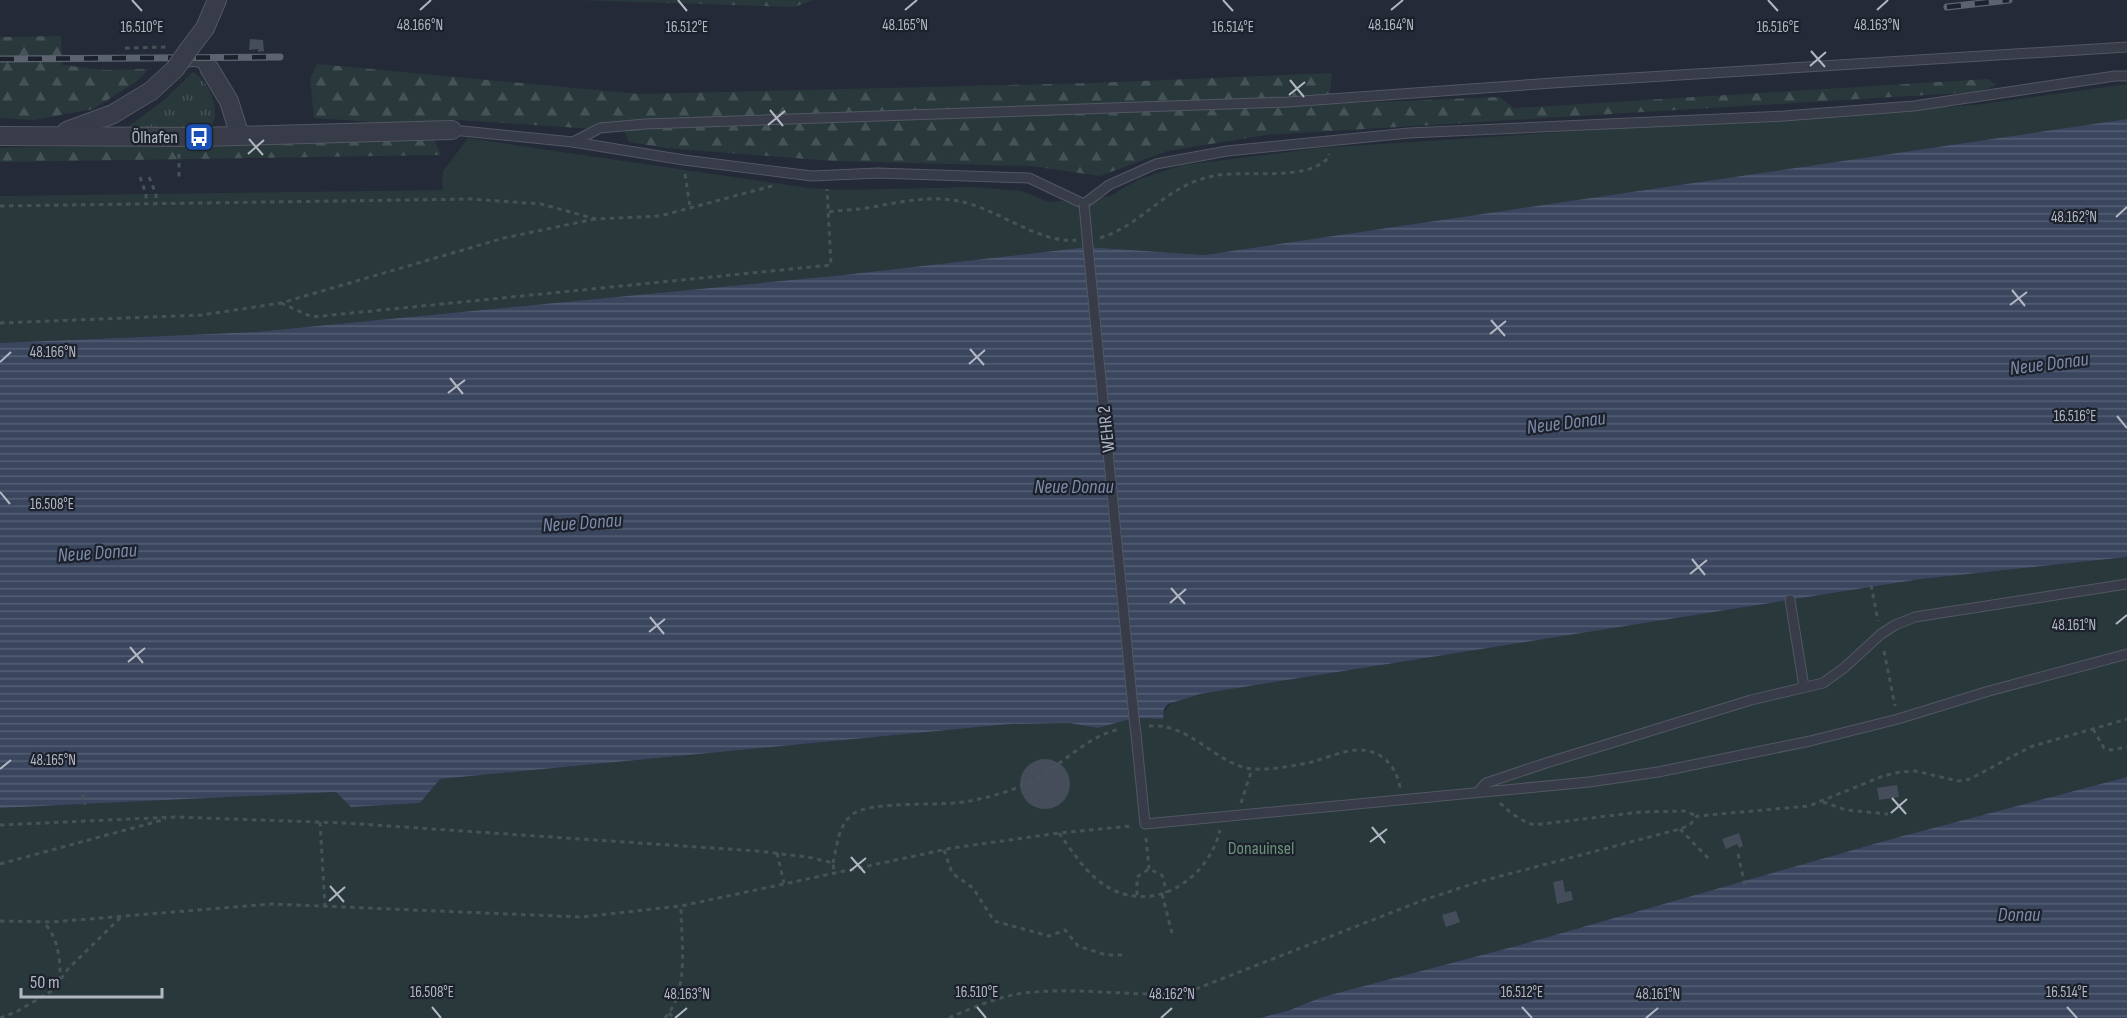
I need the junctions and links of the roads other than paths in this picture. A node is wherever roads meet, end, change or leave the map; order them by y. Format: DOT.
graph roads {
  1 [pos="217,0"];
  2 [pos="2127,47"];
  3 [pos="209,68"];
  4 [pos="175,69"];
  5 [pos="2127,76"];
  6 [pos="452,130"];
  7 [pos="54,135"];
  8 [pos="0,136"];
  9 [pos="240,136"];
  10 [pos="573,142"];
  11 [pos="1084,204"];
  12 [pos="2127,584"];
  13 [pos="1790,600"];
  14 [pos="2127,654"];
  15 [pos="1804,687"];
  16 [pos="1478,792"];
  1 -- 4 [label="street, bridge"];
  2 -- 10 [label="lane"];
  3 -- 4 [label="lane"];
  3 -- 9 [label="street"];
  4 -- 7 [label="street"];
  5 -- 11 [label="lane"];
  6 -- 9 [label="street"];
  6 -- 10 [label="lane"];
  7 -- 8 [label="street"];
  7 -- 9 [label="street"];
  10 -- 11 [label="lane"];
  11 -- 16 [label="lane, WEHR 2, bridge"];
  12 -- 15 [label="lane"];
  13 -- 15 [label="lane"];
  14 -- 16 [label="lane"];
  15 -- 16 [label="lane"];
}
